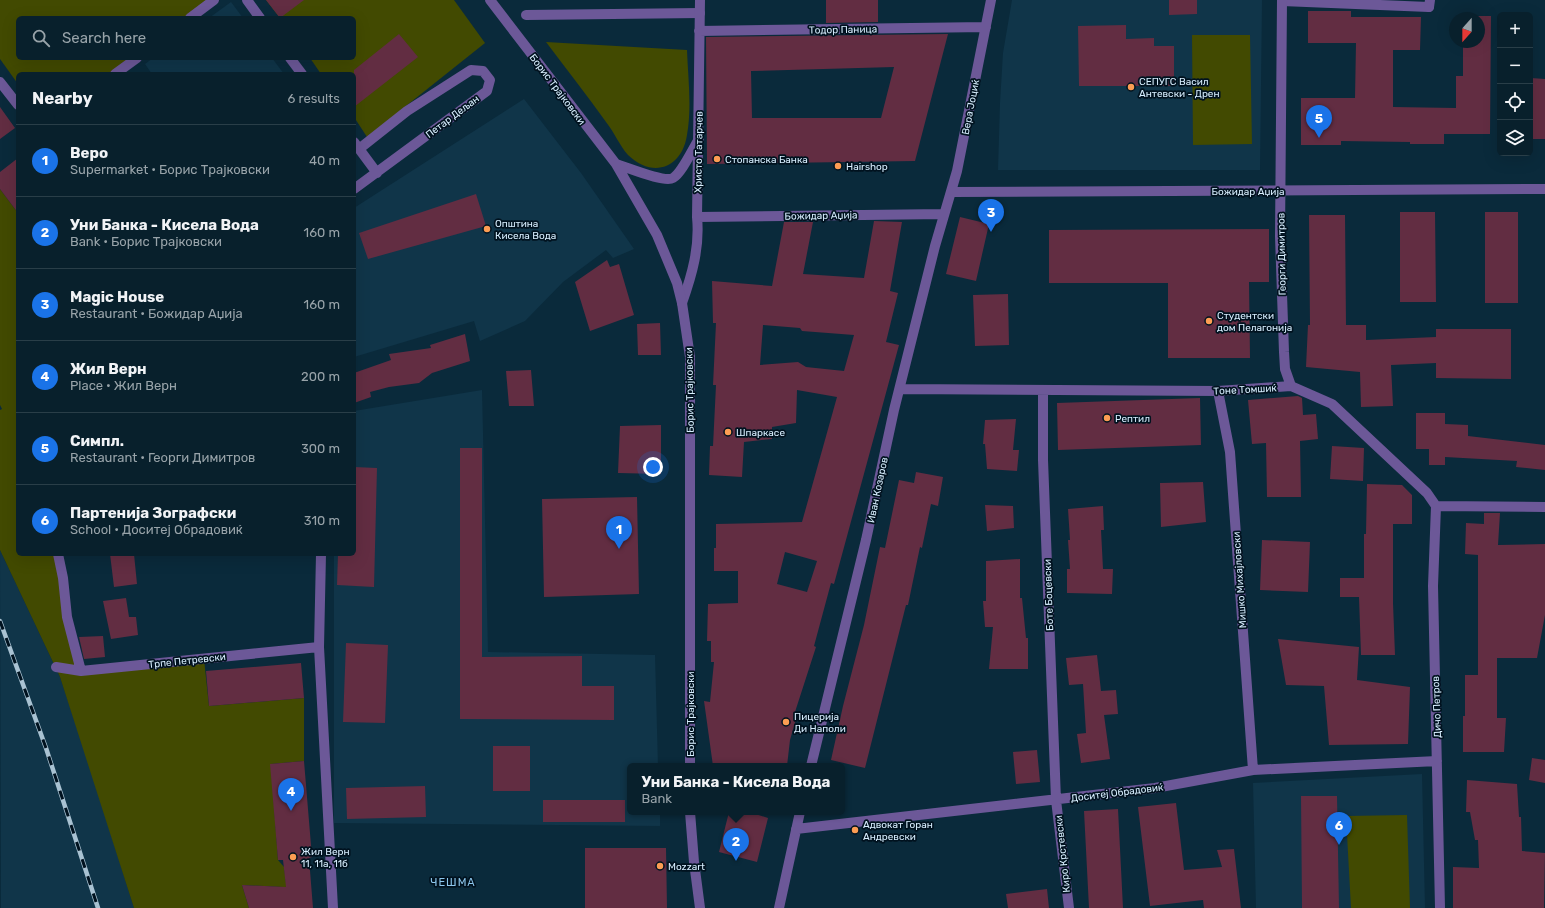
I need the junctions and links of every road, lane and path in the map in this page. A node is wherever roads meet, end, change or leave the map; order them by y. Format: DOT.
graph roads {
  1 [pos="214,0"];
  2 [pos="247,0"];
  3 [pos="490,0"];
  4 [pos="700,0"];
  5 [pos="991,0"];
  6 [pos="1282,0"];
  7 [pos="1430,4"];
  8 [pos="700,13"];
  9 [pos="526,15"];
  10 [pos="193,16"];
  11 [pos="259,16"];
  12 [pos="986,27"];
  13 [pos="700,31"];
  14 [pos="134,60"];
  15 [pos="292,60"];
  16 [pos="118,72"];
  17 [pos="300,72"];
  18 [pos="0,82"];
  19 [pos="16,102"];
  20 [pos="698,139"];
  21 [pos="356,146"];
  22 [pos="616,164"];
  23 [pos="376,173"];
  24 [pos="356,188"];
  25 [pos="1545,189"];
  26 [pos="1280,190"];
  27 [pos="952,192"];
  28 [pos="944,214"];
  29 [pos="697,217"];
  30 [pos="682,303"];
  31 [pos="1291,386"];
  32 [pos="900,389"];
  33 [pos="1043,391"];
  34 [pos="1218,391"];
  35 [pos="1436,506"];
  36 [pos="1545,507"];
  37 [pos="58,556"];
  38 [pos="321,556"];
  39 [pos="319,647"];
  40 [pos="56,667"];
  41 [pos="80,671"];
  42 [pos="1437,760"];
  43 [pos="690,763"];
  44 [pos="813,763"];
  45 [pos="1253,770"];
  46 [pos="1056,800"];
  47 [pos="690,815"];
  48 [pos="799,815"];
  49 [pos="796,830"];
  50 [pos="333,908"];
  51 [pos="700,908"];
  52 [pos="779,908"];
  53 [pos="1069,908"];
  54 [pos="1440,908"];
  1 -- 10 [label="street"];
  2 -- 11 [label="street"];
  3 -- 22 [label="street, Борис Трајковски"];
  4 -- 8 [label="street, Христо Татарчев"];
  5 -- 12 [label="street, Вера Јоциќ"];
  6 -- 7 [label="street"];
  6 -- 26 [label="street, Георги Димитров"];
  8 -- 9 [label="street"];
  8 -- 13 [label="street, Христо Татарчев"];
  12 -- 13 [label="street, Тодор Паница"];
  12 -- 27 [label="street, Вера Јоциќ"];
  13 -- 20 [label="street, Христо Татарчев"];
  14 -- 16 [label="street"];
  15 -- 17 [label="street"];
  18 -- 19 [label="street"];
  20 -- 22 [label="street"];
  20 -- 29 [label="street, Христо Татарчев"];
  21 -- 23 [label="street, Петар Дељан"];
  21 -- 23 [label="street, Петар Дељан"];
  22 -- 30 [label="street, Борис Трајковски"];
  23 -- 24 [label="street, Петар Дељан"];
  25 -- 26 [label="street, Божидар Аџија"];
  26 -- 27 [label="street, Божидар Аџија"];
  26 -- 31 [label="street, Георги Димитров"];
  27 -- 28 [label="street, Вера Јоциќ"];
  28 -- 29 [label="street, Божидар Аџија"];
  28 -- 32 [label="street, Иван Козаров"];
  29 -- 30 [label="street, Христо Татарчев"];
  30 -- 43 [label="street, Борис Трајковски"];
  31 -- 34 [label="street, Тоне Томшиќ"];
  31 -- 35 [label="street, Тоне Томшиќ"];
  32 -- 33 [label="street, Тоне Томшиќ"];
  32 -- 44 [label="street, Иван Козаров"];
  33 -- 34 [label="street, Тоне Томшиќ"];
  33 -- 46 [label="street, Боте Боцевски"];
  34 -- 45 [label="street, Мишко Михајловски"];
  35 -- 36 [label="street"];
  35 -- 42 [label="street, Дичо Петров"];
  37 -- 41 [label="street"];
  38 -- 39 [label="street"];
  39 -- 41 [label="street, Трпе Петревски"];
  39 -- 50 [label="street"];
  40 -- 41 [label="street, Трпе Петревски"];
  42 -- 45 [label="street, Доситеј Обрадовиќ"];
  42 -- 54 [label="street, Дичо Петров"];
  45 -- 46 [label="street, Доситеј Обрадовиќ"];
  46 -- 49 [label="street, Доситеј Обрадовиќ"];
  46 -- 53 [label="street, Киро Крстевски"];
  47 -- 51 [label="street"];
  48 -- 49 [label="street"];
  49 -- 52 [label="street"];
}
